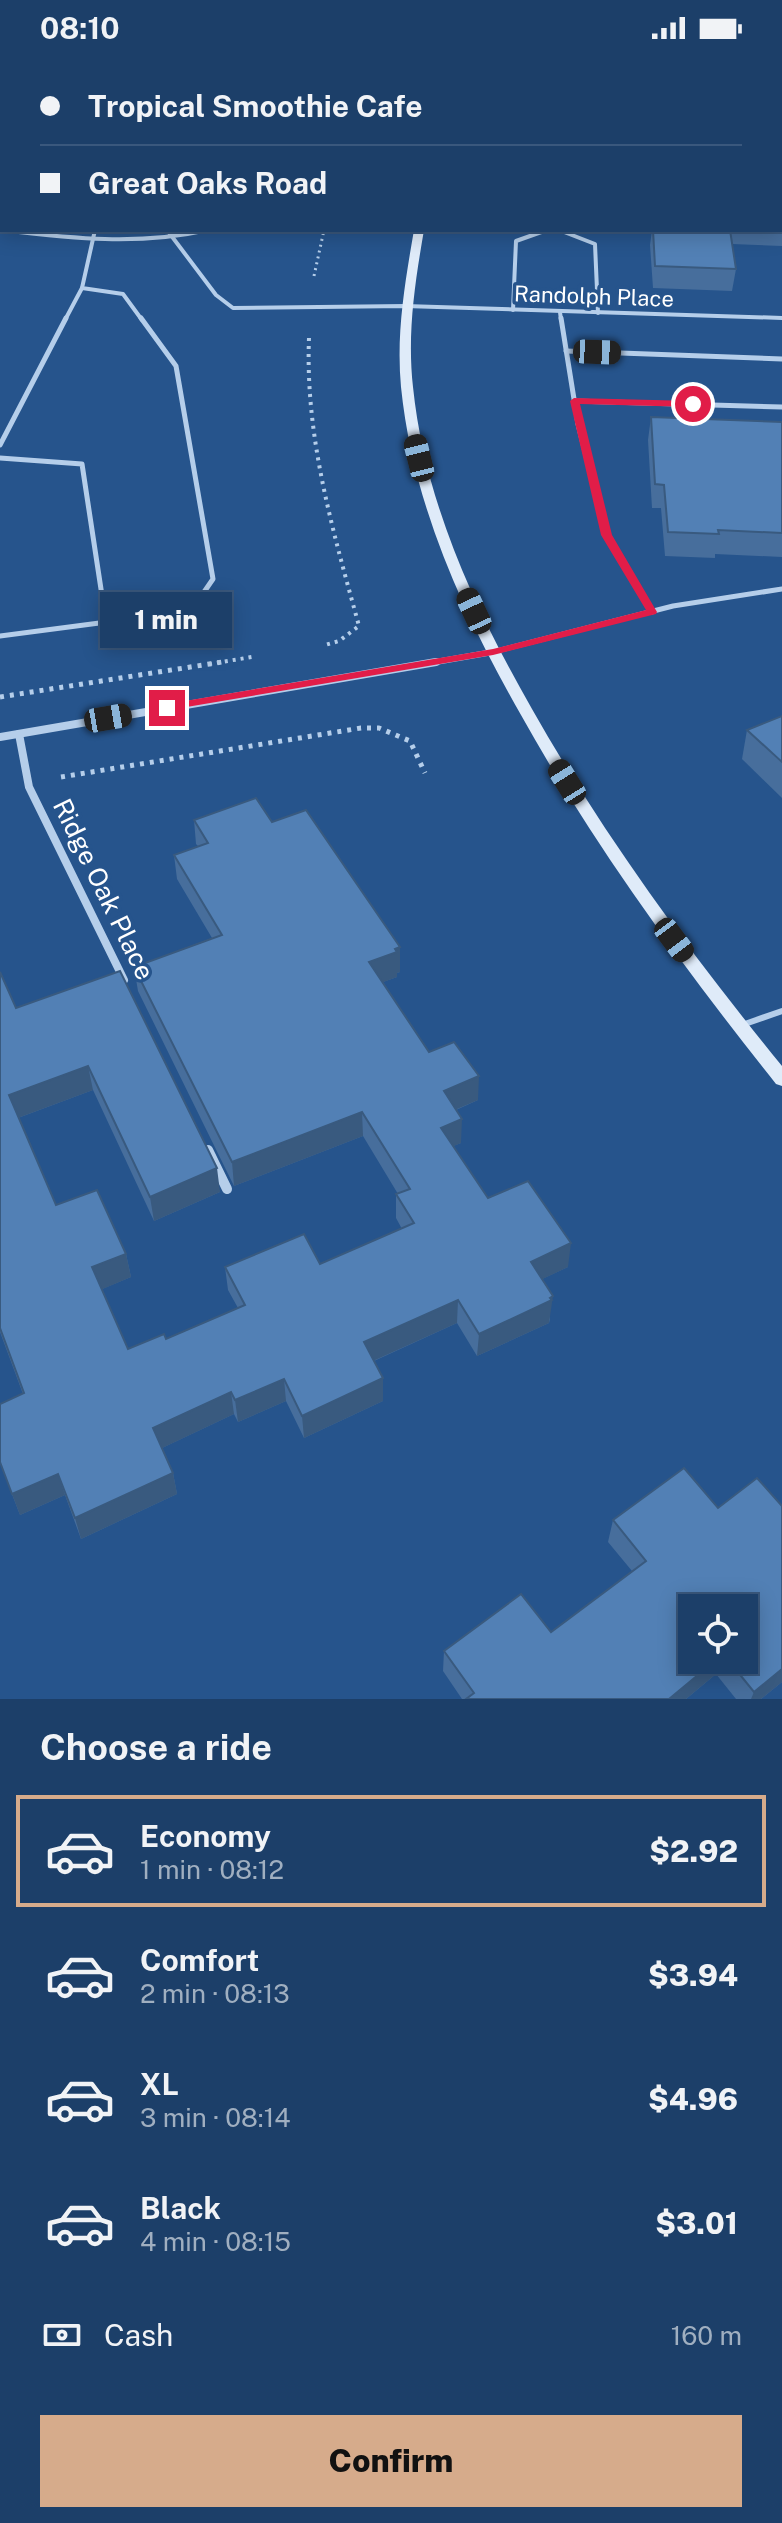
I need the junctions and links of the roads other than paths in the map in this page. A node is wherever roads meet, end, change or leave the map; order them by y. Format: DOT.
graph roads {
  1 [pos="20,232"];
  2 [pos="94,232"];
  3 [pos="169,232"];
  4 [pos="201,232"];
  5 [pos="419,232"];
  6 [pos="541,232"];
  7 [pos="564,232"];
  8 [pos="90,239"];
  9 [pos="175,239"];
  10 [pos="82,288"];
  11 [pos="405,306"];
  12 [pos="513,310"];
  13 [pos="560,312"];
  14 [pos="598,313"];
  15 [pos="782,318"];
  16 [pos="566,351"];
  17 [pos="782,359"];
  18 [pos="574,401"];
  19 [pos="782,407"];
  20 [pos="0,445"];
  21 [pos="0,458"];
  22 [pos="782,589"];
  23 [pos="652,612"];
  24 [pos="106,622"];
  25 [pos="0,636"];
  26 [pos="493,652"];
  27 [pos="19,734"];
  28 [pos="0,737"];
  29 [pos="128,988"];
  30 [pos="782,1011"];
  31 [pos="739,1026"];
  32 [pos="782,1079"];
  33 [pos="206,1146"];
  34 [pos="227,1189"];
  1 -- 8 [label="lane"];
  2 -- 8 [label="lane"];
  3 -- 9 [label="lane, Randolph Place"];
  4 -- 9 [label="lane"];
  5 -- 11 [label="main road"];
  6 -- 12 [label="lane"];
  7 -- 14 [label="lane"];
  8 -- 9 [label="lane"];
  8 -- 10 [label="lane"];
  9 -- 11 [label="lane, Randolph Place"];
  10 -- 20 [label="lane"];
  10 -- 24 [label="lane"];
  11 -- 12 [label="lane, Randolph Place"];
  11 -- 26 [label="main road"];
  12 -- 13 [label="lane, Randolph Place"];
  13 -- 14 [label="lane, Randolph Place"];
  13 -- 16 [label="lane"];
  14 -- 15 [label="lane, Randolph Place"];
  16 -- 17 [label="lane"];
  16 -- 18 [label="lane"];
  18 -- 19 [label="lane"];
  18 -- 23 [label="lane"];
  21 -- 24 [label="lane"];
  22 -- 23 [label="lane"];
  23 -- 26 [label="lane"];
  24 -- 25 [label="lane"];
  26 -- 27 [label="street"];
  26 -- 31 [label="main road"];
  27 -- 28 [label="street"];
  27 -- 29 [label="street, Ridge Oak Place"];
  30 -- 31 [label="lane"];
  31 -- 32 [label="main road"];
  33 -- 34 [label="street"];
}
